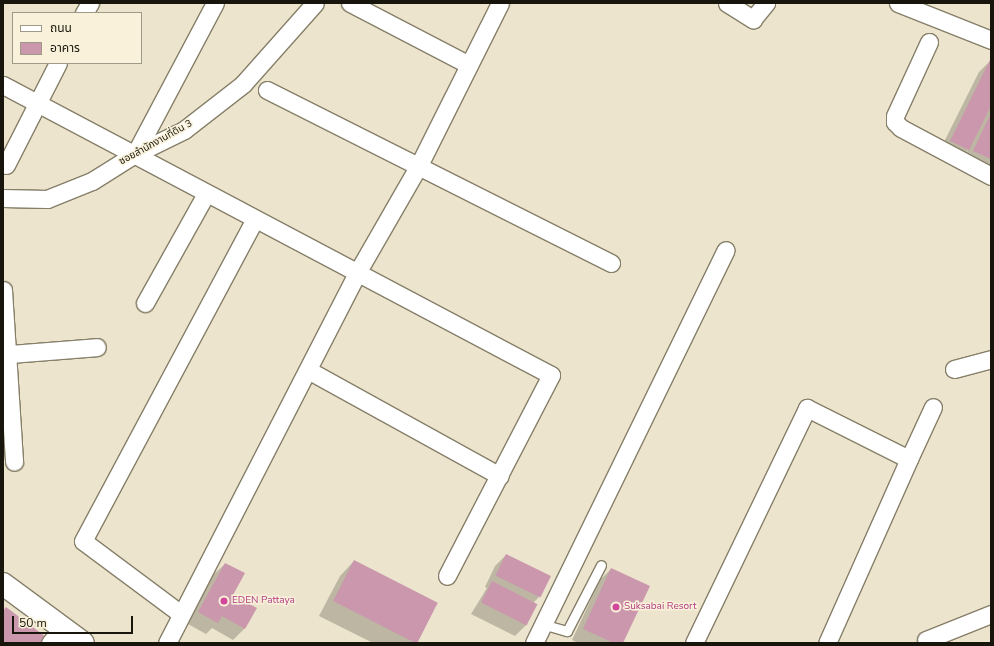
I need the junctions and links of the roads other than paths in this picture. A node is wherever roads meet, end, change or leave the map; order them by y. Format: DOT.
graph roads {
  1 [pos="90,3"];
  2 [pos="215,3"];
  3 [pos="315,3"];
  4 [pos="350,3"];
  5 [pos="500,3"];
  6 [pos="728,3"];
  7 [pos="766,3"];
  8 [pos="898,3"];
  9 [pos="85,12"];
  10 [pos="991,40"];
  11 [pos="930,42"];
  12 [pos="57,64"];
  13 [pos="469,64"];
  14 [pos="3,85"];
  15 [pos="267,90"];
  16 [pos="37,103"];
  17 [pos="134,154"];
  18 [pos="6,165"];
  19 [pos="419,165"];
  20 [pos="991,176"];
  21 [pos="206,194"];
  22 [pos="3,198"];
  23 [pos="255,219"];
  24 [pos="726,250"];
  25 [pos="611,263"];
  26 [pos="356,273"];
  27 [pos="3,290"];
  28 [pos="145,303"];
  29 [pos="97,347"];
  30 [pos="9,354"];
  31 [pos="991,359"];
  32 [pos="954,369"];
  33 [pos="308,370"];
  34 [pos="933,407"];
  35 [pos="7,424"];
  36 [pos="910,459"];
  37 [pos="14,462"];
  38 [pos="500,476"];
  39 [pos="601,566"];
  40 [pos="447,576"];
  41 [pos="3,584"];
  42 [pos="181,614"];
  43 [pos="991,614"];
  44 [pos="542,624"];
  45 [pos="68,639"];
  46 [pos="926,640"];
  47 [pos="167,643"];
  48 [pos="534,643"];
  49 [pos="694,643"];
  50 [pos="828,643"];
  1 -- 9 [label="street"];
  2 -- 17 [label="street"];
  3 -- 17 [label="street, ซอยสำนักงานที่ดิน 3"];
  4 -- 13 [label="street"];
  5 -- 13 [label="street"];
  6 -- 7 [label="street"];
  8 -- 10 [label="street"];
  11 -- 20 [label="street"];
  12 -- 16 [label="street"];
  13 -- 19 [label="street"];
  14 -- 16 [label="street"];
  15 -- 19 [label="street"];
  16 -- 17 [label="street"];
  16 -- 18 [label="street"];
  17 -- 21 [label="street"];
  17 -- 22 [label="street, ซอยสำนักงานที่ดิน 3"];
  19 -- 25 [label="street"];
  19 -- 26 [label="street"];
  21 -- 23 [label="street"];
  21 -- 28 [label="street"];
  23 -- 26 [label="street"];
  23 -- 42 [label="street"];
  24 -- 44 [label="street"];
  26 -- 33 [label="street"];
  26 -- 38 [label="street"];
  27 -- 30 [label="street"];
  29 -- 30 [label="street"];
  30 -- 35 [label="street"];
  31 -- 32 [label="street"];
  33 -- 38 [label="street"];
  33 -- 42 [label="street"];
  34 -- 36 [label="street"];
  35 -- 37 [label="street"];
  36 -- 49 [label="street"];
  36 -- 50 [label="street"];
  38 -- 40 [label="street"];
  39 -- 44 [label="lane"];
  41 -- 45 [label="street"];
  42 -- 47 [label="street"];
  43 -- 46 [label="street"];
  44 -- 48 [label="street"];
}
